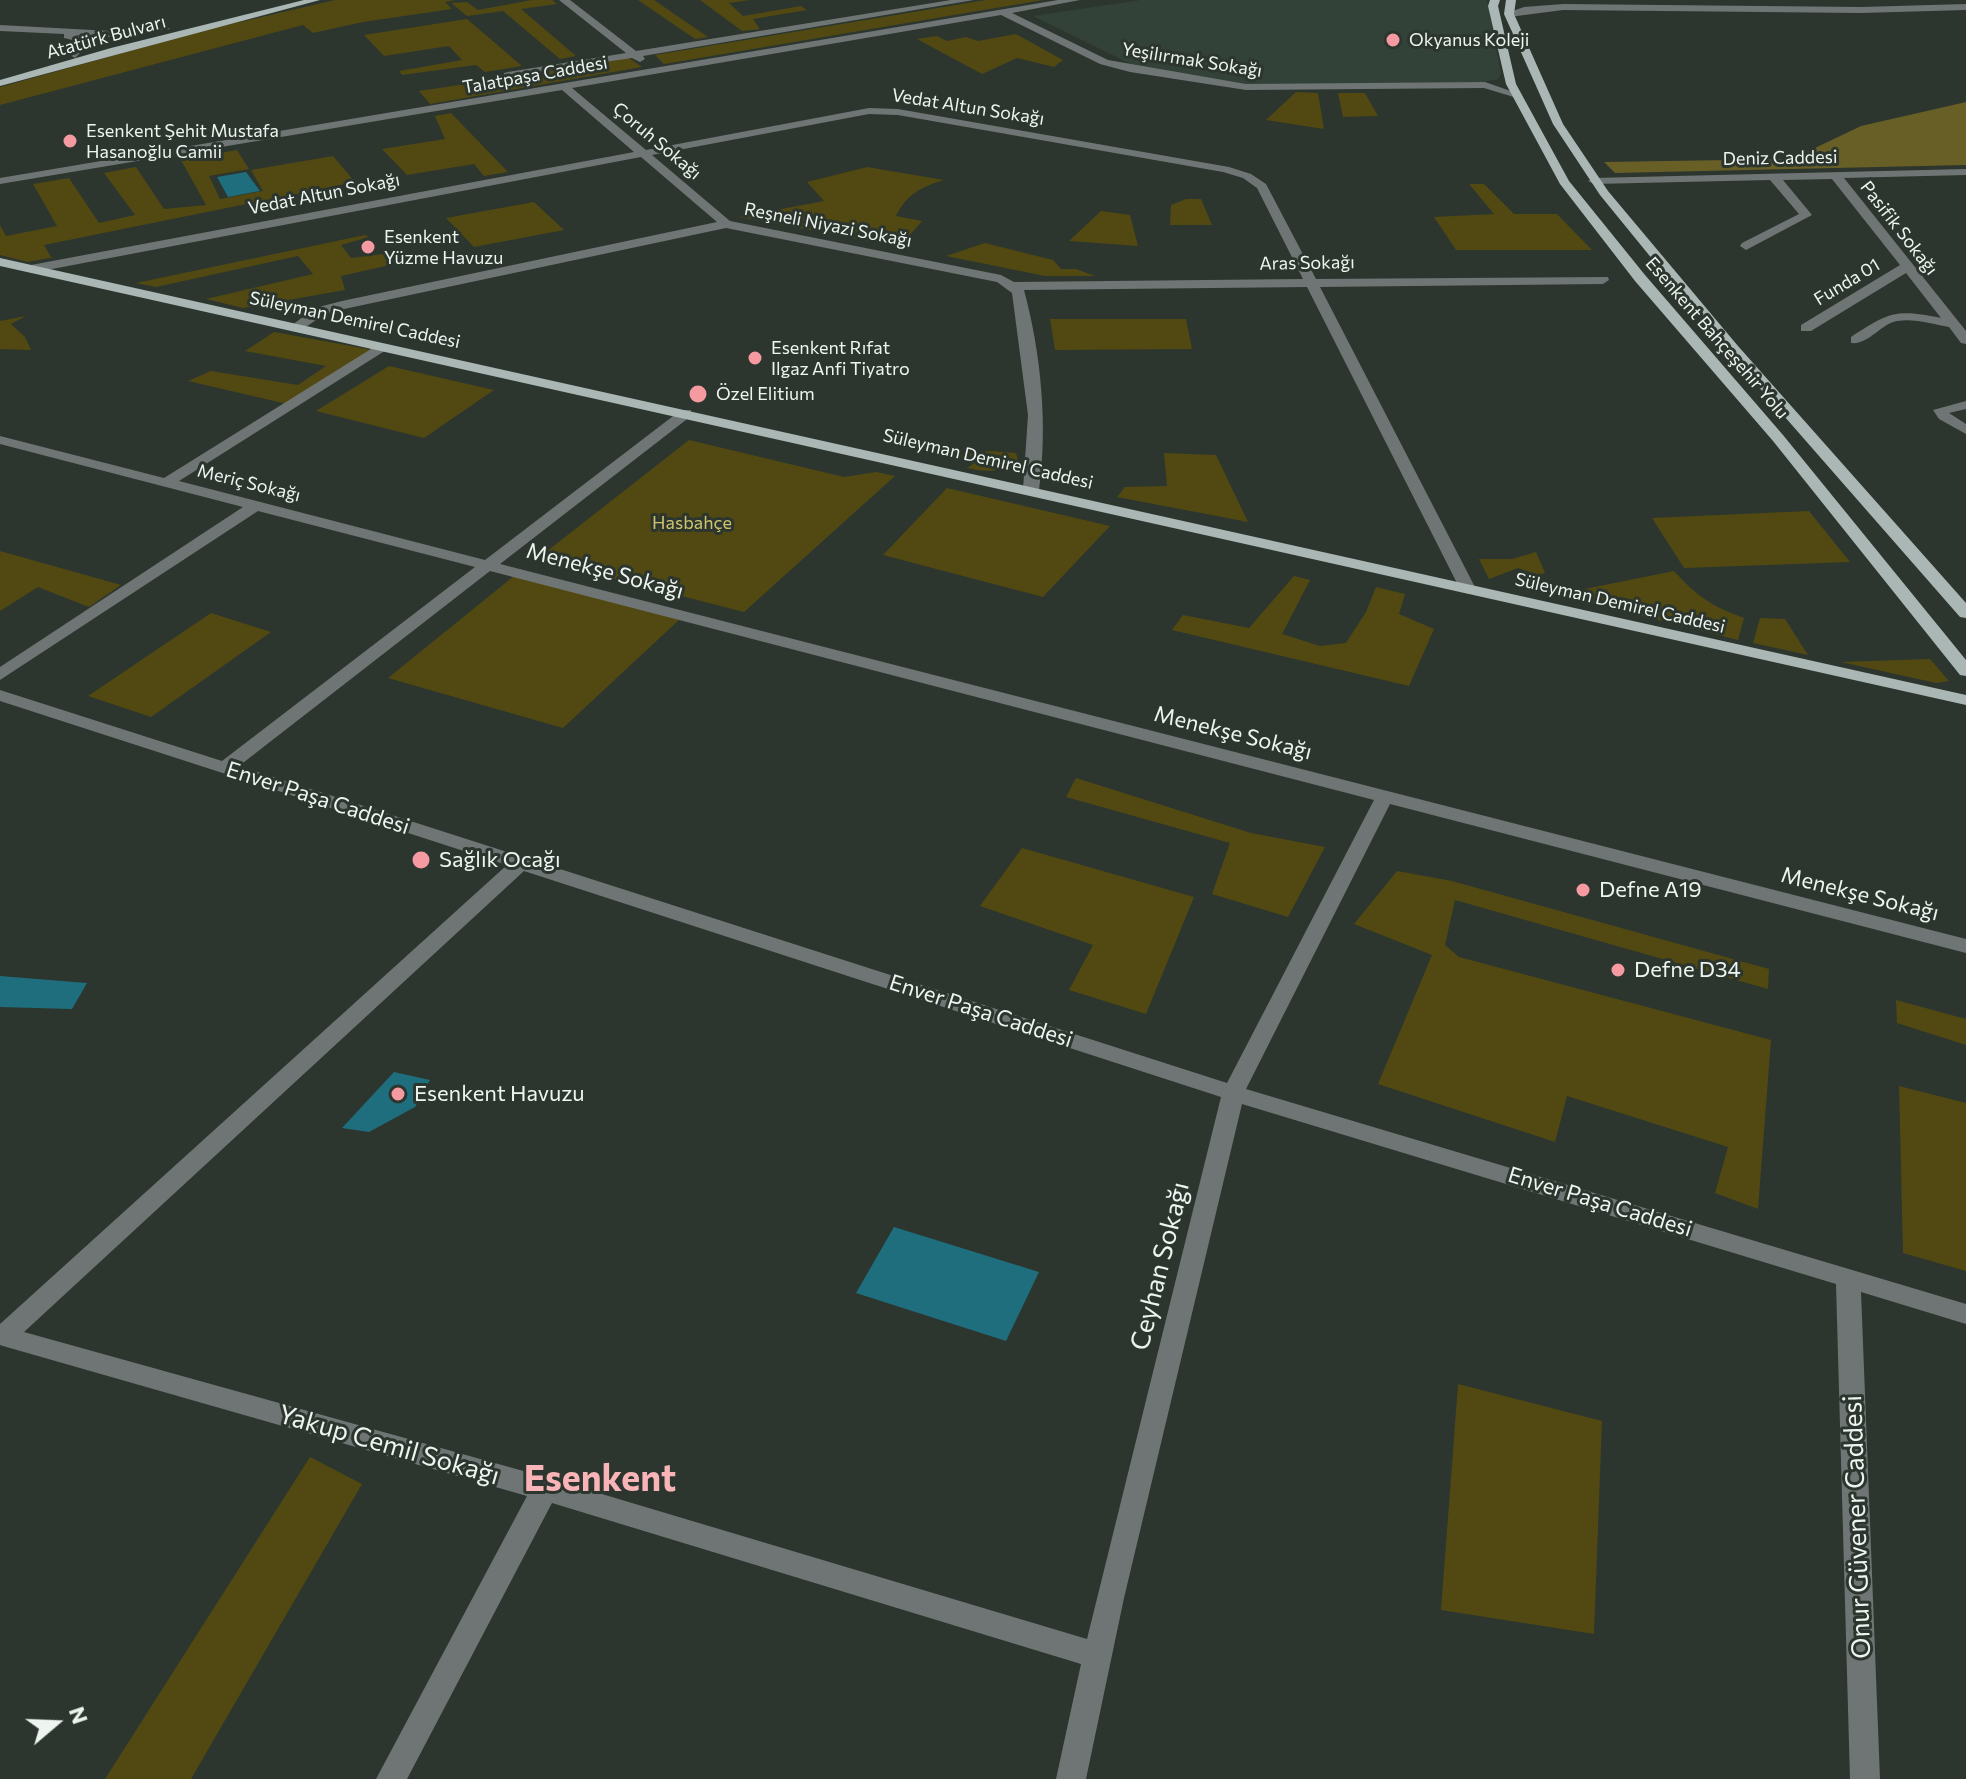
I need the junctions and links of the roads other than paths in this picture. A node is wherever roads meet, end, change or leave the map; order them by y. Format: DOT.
graph roads {
  1 [pos="286,0"];
  2 [pos="315,0"];
  3 [pos="564,0"];
  4 [pos="969,0"];
  5 [pos="1075,0"];
  6 [pos="1495,0"];
  7 [pos="1511,0"];
  8 [pos="1534,0"];
  9 [pos="1852,0"];
  10 [pos="1563,7"];
  11 [pos="1966,7"];
  12 [pos="1861,10"];
  13 [pos="1002,12"];
  14 [pos="1509,14"];
  15 [pos="165,29"];
  16 [pos="0,31"];
  17 [pos="111,34"];
  18 [pos="118,46"];
  19 [pos="635,54"];
  20 [pos="75,55"];
  21 [pos="655,71"];
  22 [pos="508,75"];
  23 [pos="0,76"];
  24 [pos="1510,78"];
  25 [pos="0,83"];
  26 [pos="1485,85"];
  27 [pos="564,86"];
  28 [pos="1517,95"];
  29 [pos="641,152"];
  30 [pos="1966,172"];
  31 [pos="1835,175"];
  32 [pos="1773,176"];
  33 [pos="0,181"];
  34 [pos="1594,181"];
  35 [pos="1564,182"];
  36 [pos="726,224"];
  37 [pos="1746,246"];
  38 [pos="0,262"];
  39 [pos="1906,267"];
  40 [pos="31,269"];
  41 [pos="1603,280"];
  42 [pos="1310,281"];
  43 [pos="1011,286"];
  44 [pos="1953,324"];
  45 [pos="295,328"];
  46 [pos="1806,328"];
  47 [pos="1856,340"];
  48 [pos="1966,340"];
  49 [pos="384,347"];
  50 [pos="1966,405"];
  51 [pos="686,413"];
  52 [pos="1966,430"];
  53 [pos="0,440"];
  54 [pos="166,483"];
  55 [pos="1031,490"];
  56 [pos="256,506"];
  57 [pos="488,565"];
  58 [pos="1468,589"];
  59 [pos="1966,613"];
  60 [pos="1966,671"];
  61 [pos="0,675"];
  62 [pos="0,695"];
  63 [pos="1966,700"];
  64 [pos="224,768"];
  65 [pos="1385,796"];
  66 [pos="521,863"];
  67 [pos="1966,946"];
  68 [pos="1233,1093"];
  69 [pos="1848,1276"];
  70 [pos="1966,1314"];
  71 [pos="2,1336"];
  72 [pos="545,1489"];
  73 [pos="1098,1656"];
  74 [pos="391,1779"];
  75 [pos="1071,1779"];
  76 [pos="1865,1779"];
  1 -- 15 [label="main road, Atatürk Bulvarı"];
  2 -- 18 [label="main road, Atatürk Bulvarı"];
  3 -- 19 [label="street"];
  4 -- 19 [label="street"];
  5 -- 13 [label="street, Talatpaşa Caddesi"];
  6 -- 24 [label="main road, Esenkent Bahçeşehir Yolu"];
  7 -- 14 [label="main road"];
  8 -- 10 [label="street"];
  9 -- 12 [label="street"];
  10 -- 12 [label="street"];
  10 -- 14 [label="street"];
  11 -- 12 [label="street"];
  13 -- 21 [label="street, Talatpaşa Caddesi"];
  13 -- 26 [label="street, Yeşilırmak Sokağı"];
  14 -- 34 [label="main road, Esenkent Bahçeşehir Yolu"];
  15 -- 17 [label="street"];
  15 -- 18 [label="main road, Atatürk Bulvarı"];
  16 -- 17 [label="street"];
  16 -- 20 [label="street"];
  17 -- 18 [label="street"];
  18 -- 20 [label="main road, Atatürk Bulvarı"];
  18 -- 25 [label="main road, Atatürk Bulvarı"];
  19 -- 21 [label="street"];
  19 -- 22 [label="street"];
  20 -- 23 [label="main road, Atatürk Bulvarı"];
  21 -- 27 [label="street, Talatpaşa Caddesi"];
  24 -- 26 [label="street"];
  24 -- 28 [label="main road, Esenkent Bahçeşehir Yolu"];
  26 -- 28 [label="street"];
  27 -- 29 [label="street, Çoruh Sokağı"];
  27 -- 33 [label="street, Talatpaşa Caddesi"];
  28 -- 35 [label="main road, Esenkent Bahçeşehir Yolu"];
  29 -- 36 [label="street, Çoruh Sokağı"];
  29 -- 40 [label="street, Vedat Altun Sokağı"];
  29 -- 42 [label="street, Vedat Altun Sokağı"];
  30 -- 31 [label="street, Deniz Caddesi"];
  31 -- 32 [label="street, Deniz Caddesi"];
  31 -- 39 [label="street, Pasifik Sokağı"];
  32 -- 34 [label="street, Deniz Caddesi"];
  32 -- 37 [label="street"];
  34 -- 35 [label="main road"];
  34 -- 59 [label="main road, Esenkent Bahçeşehir Yolu"];
  35 -- 60 [label="main road, Esenkent Bahçeşehir Yolu"];
  36 -- 43 [label="street, Reşneli Niyazi Sokağı"];
  36 -- 45 [label="street, Reşneli Niyazi Sokağı"];
  38 -- 40 [label="main road, Süleyman Demirel Caddesi"];
  39 -- 44 [label="street, Pasifik Sokağı"];
  39 -- 46 [label="street, Funda 01"];
  40 -- 45 [label="main road, Süleyman Demirel Caddesi"];
  41 -- 42 [label="street, Aras Sokağı"];
  42 -- 43 [label="street, Aras Sokağı"];
  42 -- 58 [label="street, Vedat Altun Sokağı"];
  43 -- 55 [label="street"];
  44 -- 47 [label="street"];
  44 -- 48 [label="street, Pasifik Sokağı"];
  45 -- 49 [label="main road, Süleyman Demirel Caddesi"];
  49 -- 51 [label="main road, Süleyman Demirel Caddesi"];
  49 -- 54 [label="street"];
  50 -- 52 [label="street"];
  51 -- 55 [label="main road, Süleyman Demirel Caddesi"];
  51 -- 57 [label="street"];
  53 -- 54 [label="street, Meriç Sokağı"];
  54 -- 56 [label="street, Meriç Sokağı"];
  55 -- 58 [label="main road, Süleyman Demirel Caddesi"];
  56 -- 57 [label="street, Meriç Sokağı"];
  56 -- 61 [label="street"];
  57 -- 64 [label="street"];
  57 -- 65 [label="street, Menekşe Sokağı"];
  58 -- 63 [label="main road, Süleyman Demirel Caddesi"];
  62 -- 64 [label="street, Enver Paşa Caddesi"];
  64 -- 66 [label="street, Enver Paşa Caddesi"];
  65 -- 67 [label="street, Menekşe Sokağı"];
  65 -- 68 [label="street, Ceyhan Sokağı"];
  66 -- 68 [label="street, Enver Paşa Caddesi"];
  66 -- 71 [label="street"];
  68 -- 69 [label="street, Enver Paşa Caddesi"];
  68 -- 73 [label="street, Ceyhan Sokağı"];
  69 -- 70 [label="street, Enver Paşa Caddesi"];
  69 -- 76 [label="street, Onur Güvener Caddesi"];
  71 -- 72 [label="street, Yakup Cemil Sokağı"];
  72 -- 73 [label="street, Yakup Cemil Sokağı"];
  72 -- 74 [label="street"];
  73 -- 75 [label="street, Ceyhan Sokağı"];
}
